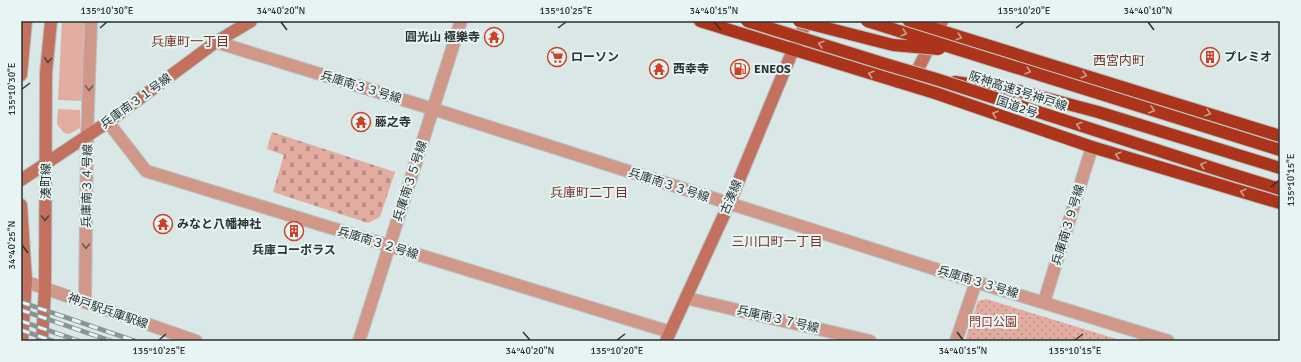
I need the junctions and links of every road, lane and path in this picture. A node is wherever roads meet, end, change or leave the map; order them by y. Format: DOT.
graph roads {
  1 [pos="26,21"];
  2 [pos="51,21"];
  3 [pos="91,21"];
  4 [pos="251,21"];
  5 [pos="461,21"];
  6 [pos="700,21"];
  7 [pos="748,21"];
  8 [pos="799,21"];
  9 [pos="807,21"];
  10 [pos="867,21"];
  11 [pos="909,21"];
  12 [pos="940,26"];
  13 [pos="216,42"];
  14 [pos="793,50"];
  15 [pos="965,52"];
  16 [pos="21,75"];
  17 [pos="936,79"];
  18 [pos="898,82"];
  19 [pos="433,109"];
  20 [pos="108,122"];
  21 [pos="87,136"];
  22 [pos="1280,136"];
  23 [pos="1092,148"];
  24 [pos="1280,150"];
  25 [pos="46,163"];
  26 [pos="1280,168"];
  27 [pos="21,180"];
  28 [pos="1280,189"];
  29 [pos="1280,203"];
  30 [pos="729,204"];
  31 [pos="21,205"];
  32 [pos="389,246"];
  33 [pos="23,281"];
  34 [pos="976,282"];
  35 [pos="45,288"];
  36 [pos="686,298"];
  37 [pos="85,302"];
  38 [pos="1044,302"];
  39 [pos="668,336"];
  40 [pos="22,341"];
  41 [pos="42,341"];
  42 [pos="196,341"];
  43 [pos="358,341"];
  44 [pos="870,341"];
  45 [pos="956,341"];
  46 [pos="1168,341"];
  1 -- 16 [label="street"];
  2 -- 25 [label="street, 湊町線, one-way"];
  3 -- 21 [label="street, 兵庫南３４号線, one-way"];
  4 -- 13 [label="street, 兵庫南３１号線"];
  5 -- 19 [label="street, 兵庫南３５号線"];
  6 -- 14 [label="highway, 国道2号"];
  17 -- 7 [label="highway, 阪神高速3号神戸線, one-way, bridge"];
  8 -- 15 [label="highway, bridge"];
  9 -- 14 [label="street, 古湊線"];
  10 -- 15 [label="highway, 阪神高速3号神戸線, one-way, bridge"];
  11 -- 12 [label="highway"];
  12 -- 18 [label="street"];
  12 -- 22 [label="highway, one-way"];
  13 -- 19 [label="street, 兵庫南３３号線"];
  13 -- 20 [label="street, 兵庫南３１号線"];
  18 -- 14 [label="highway, 国道2号, one-way"];
  14 -- 30 [label="street, 古湊線"];
  15 -- 24 [label="highway, 阪神高速3号神戸線, one-way, bridge"];
  17 -- 26 [label="highway, bridge"];
  28 -- 17 [label="highway, 阪神高速3号神戸線, one-way, bridge"];
  23 -- 18 [label="highway, 国道2号, one-way"];
  19 -- 30 [label="street, 兵庫南３３号線"];
  19 -- 32 [label="street, 兵庫南３５号線"];
  20 -- 21 [label="street, 兵庫南３１号線"];
  20 -- 32 [label="street, 兵庫南３２号線"];
  21 -- 25 [label="street, 兵庫南３１号線"];
  21 -- 37 [label="street, 兵庫南３４号線, one-way"];
  29 -- 23 [label="highway, 国道2号, one-way"];
  23 -- 38 [label="street, 兵庫南３９号線"];
  25 -- 27 [label="street, 兵庫南３１号線"];
  25 -- 35 [label="street, 湊町線, one-way"];
  30 -- 34 [label="street, 兵庫南３３号線"];
  30 -- 36 [label="street, 古湊線"];
  31 -- 33 [label="street"];
  32 -- 39 [label="street, 兵庫南３２号線"];
  32 -- 43 [label="street, 兵庫南３５号線"];
  33 -- 35 [label="street, 神戸駅兵庫駅線"];
  33 -- 40 [label="street"];
  34 -- 38 [label="street, 兵庫南３３号線"];
  34 -- 45 [label="street"];
  35 -- 37 [label="street, 神戸駅兵庫駅線"];
  35 -- 41 [label="street, 湊町線"];
  36 -- 39 [label="street, 古湊線"];
  36 -- 44 [label="street, 兵庫南３７号線"];
  37 -- 42 [label="street, 神戸駅兵庫駅線"];
  38 -- 46 [label="street, 兵庫南３３号線"];
}
